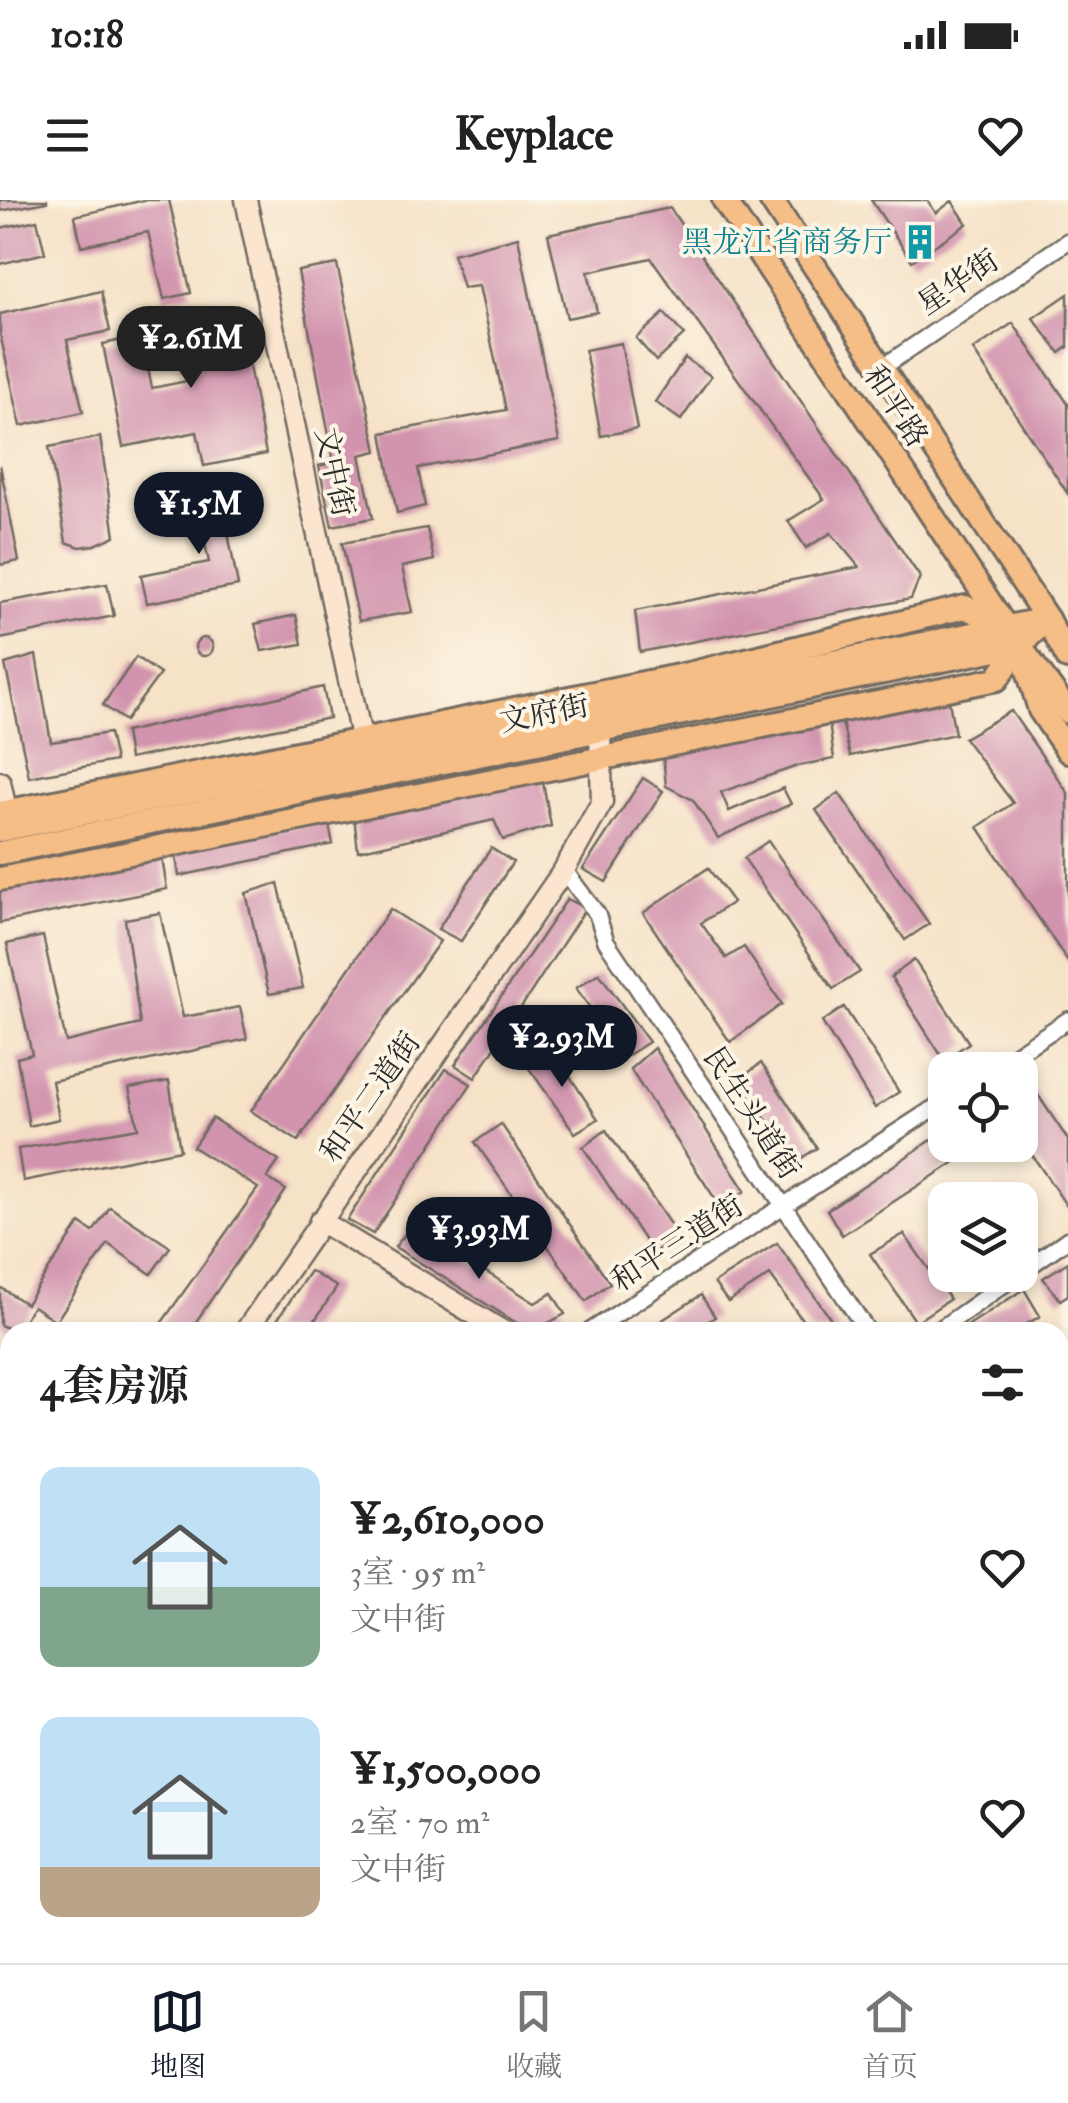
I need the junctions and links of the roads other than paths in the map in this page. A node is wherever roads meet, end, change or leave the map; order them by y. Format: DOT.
graph roads {
  1 [pos="246,200"];
  2 [pos="724,200"];
  3 [pos="771,200"];
  4 [pos="1068,241"];
  5 [pos="880,369"];
  6 [pos="1013,635"];
  7 [pos="1060,640"];
  8 [pos="1068,712"];
  9 [pos="600,733"];
  10 [pos="364,748"];
  11 [pos="1068,751"];
  12 [pos="600,758"];
  13 [pos="0,782"];
  14 [pos="4,820"];
  15 [pos="0,853"];
  16 [pos="564,870"];
  17 [pos="0,878"];
  18 [pos="1068,1020"];
  19 [pos="1019,1052"];
  20 [pos="928,1111"];
  21 [pos="782,1208"];
  22 [pos="320,1220"];
  23 [pos="1068,1239"];
  24 [pos="1038,1260"];
  25 [pos="993,1292"];
  26 [pos="252,1322"];
  27 [pos="488,1322"];
  28 [pos="605,1322"];
  29 [pos="861,1322"];
  30 [pos="950,1322"];
  1 -- 10 [label="street, 文中街"];
  2 -- 6 [label="main road, 和平路"];
  3 -- 5 [label="main road, 和平路"];
  4 -- 5 [label="street, 星华街"];
  5 -- 7 [label="main road, 和平路"];
  6 -- 7 [label="main road, 文府街"];
  6 -- 8 [label="main road, 和平路"];
  6 -- 9 [label="main road, 文府街"];
  6 -- 10 [label="main road, 文府街"];
  6 -- 11 [label="main road, 和平路"];
  6 -- 12 [label="main road"];
  9 -- 12 [label="street, 和平二道街"];
  9 -- 15 [label="main road, 文府街"];
  10 -- 14 [label="main road, 文府街"];
  12 -- 16 [label="street, 和平二道街"];
  12 -- 17 [label="main road"];
  13 -- 14 [label="street"];
  16 -- 21 [label="street, 民生头道街"];
  16 -- 22 [label="street, 和平二道街"];
  18 -- 19 [label="street"];
  20 -- 21 [label="street, 和平三道街"];
  21 -- 28 [label="street, 和平三道街"];
  21 -- 29 [label="street, 民生头道街"];
  22 -- 26 [label="street, 和平二道街"];
  22 -- 27 [label="street"];
  23 -- 24 [label="street"];
  25 -- 30 [label="street"];
}
